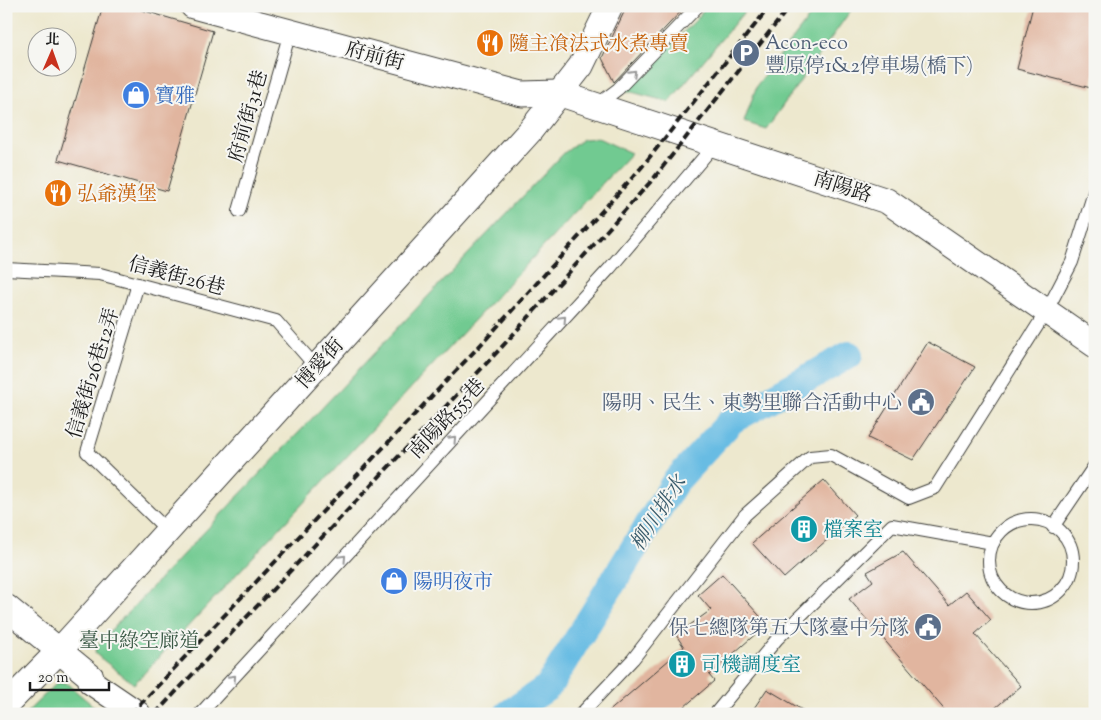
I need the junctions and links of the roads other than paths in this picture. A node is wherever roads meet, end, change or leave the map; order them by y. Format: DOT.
graph roads {
  1 [pos="193,6"];
  2 [pos="610,6"];
  3 [pos="698,6"];
  4 [pos="290,32"];
  5 [pos="558,93"];
  6 [pos="597,105"];
  7 [pos="716,144"];
  8 [pos="1095,189"];
  9 [pos="239,211"];
  10 [pos="6,269"];
  11 [pos="138,284"];
  12 [pos="1046,312"];
  13 [pos="1095,345"];
  14 [pos="316,367"];
  15 [pos="1095,465"];
  16 [pos="1053,527"];
  17 [pos="168,531"];
  18 [pos="993,542"];
  19 [pos="6,607"];
  20 [pos="59,651"];
  21 [pos="6,705"];
  22 [pos="132,712"];
  23 [pos="200,714"];
  24 [pos="581,714"];
  25 [pos="715,714"];
  1 -- 4 [label="street, 府前街"];
  2 -- 5 [label="street, 博愛街"];
  6 -- 3 [label="lane, one-way"];
  4 -- 5 [label="street, 府前街"];
  4 -- 9 [label="lane, 府前街31巷"];
  5 -- 6 [label="street, 南陽路"];
  5 -- 14 [label="street, 博愛街"];
  6 -- 7 [label="street, 南陽路"];
  7 -- 12 [label="street, 南陽路"];
  23 -- 7 [label="lane, 南陽路555巷, one-way"];
  8 -- 12 [label="lane"];
  10 -- 11 [label="lane, 信義街26巷"];
  11 -- 14 [label="lane, 信義街26巷"];
  11 -- 17 [label="lane, 信義街26巷12弄"];
  12 -- 13 [label="street, 南陽路"];
  12 -- 24 [label="lane"];
  14 -- 17 [label="street, 博愛街"];
  15 -- 16 [label="lane"];
  16 -- 18 [label="lane"];
  16 -- 18 [label="lane"];
  17 -- 20 [label="street, 博愛街"];
  18 -- 25 [label="lane"];
  19 -- 20 [label="street"];
  20 -- 21 [label="street, 博愛街"];
  20 -- 22 [label="street"];
}
